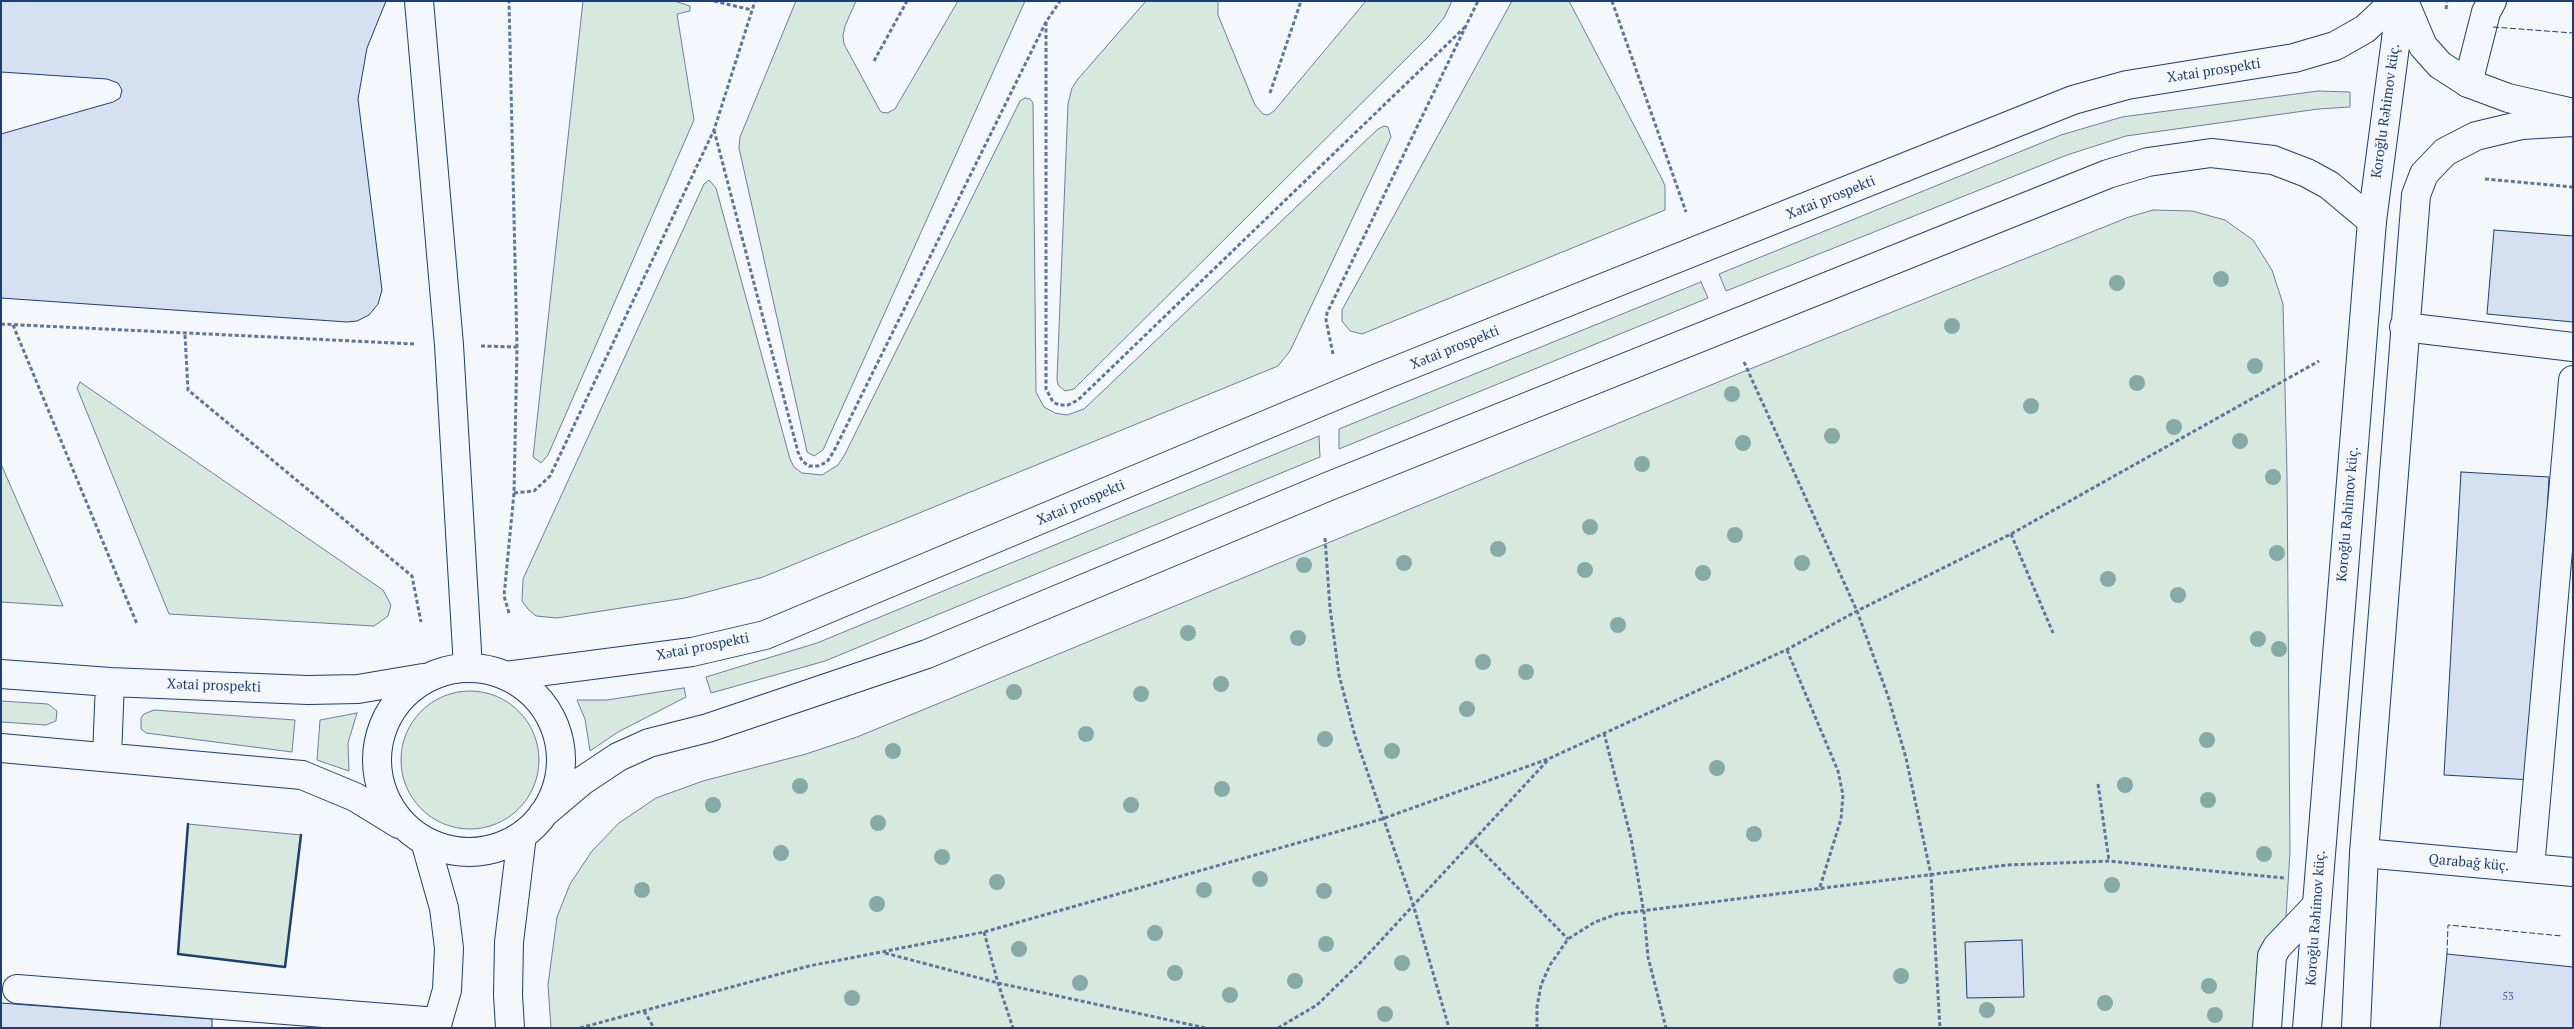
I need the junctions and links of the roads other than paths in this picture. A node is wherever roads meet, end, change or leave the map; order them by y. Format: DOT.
graph roads {
  1 [pos="419,1"];
  2 [pos="2395,1"];
  3 [pos="2402,1"];
  4 [pos="2492,1"];
  5 [pos="2468,83"];
  6 [pos="2573,113"];
  7 [pos="2573,122"];
  8 [pos="2372,221"];
  9 [pos="2404,328"];
  10 [pos="2573,347"];
  11 [pos="2573,380"];
  12 [pos="468,668"];
  13 [pos="1,674"];
  14 [pos="506,676"];
  15 [pos="426,678"];
  16 [pos="110,682"];
  17 [pos="1,748"];
  18 [pos="107,756"];
  19 [pos="543,814"];
  20 [pos="522,835"];
  21 [pos="417,836"];
  22 [pos="2364,853"];
  23 [pos="2530,868"];
  24 [pos="2573,872"];
  25 [pos="2316,906"];
  26 [pos="16,989"];
  27 [pos="437,1025"];
  28 [pos="510,1028"];
  29 [pos="2267,1028"];
  30 [pos="2307,1028"];
  31 [pos="2356,1028"];
  1 -- 12 [label="street"];
  2 -- 14 [label="street, Xətai prospekti"];
  3 -- 5 [label="street"];
  3 -- 8 [label="street, Koroğlu Rəhimov küç."];
  4 -- 5 [label="street"];
  5 -- 6 [label="street"];
  7 -- 9 [label="street"];
  8 -- 19 [label="street"];
  8 -- 25 [label="street, Koroğlu Rəhimov küç."];
  9 -- 10 [label="street"];
  9 -- 22 [label="street"];
  11 -- 23 [label="street"];
  12 -- 14 [label="street"];
  12 -- 15 [label="street"];
  13 -- 16 [label="street, Xətai prospekti"];
  14 -- 19 [label="street"];
  15 -- 16 [label="street, Xətai prospekti"];
  15 -- 21 [label="street"];
  16 -- 18 [label="street"];
  17 -- 18 [label="street"];
  18 -- 21 [label="street"];
  19 -- 20 [label="street"];
  20 -- 21 [label="street"];
  20 -- 28 [label="street"];
  21 -- 27 [label="street"];
  22 -- 23 [label="street, Qarabağ küç."];
  22 -- 31 [label="street"];
  23 -- 24 [label="street, Qarabağ küç."];
  25 -- 29 [label="street"];
  25 -- 30 [label="street, Koroğlu Rəhimov küç."];
  26 -- 27 [label="street"];
}
